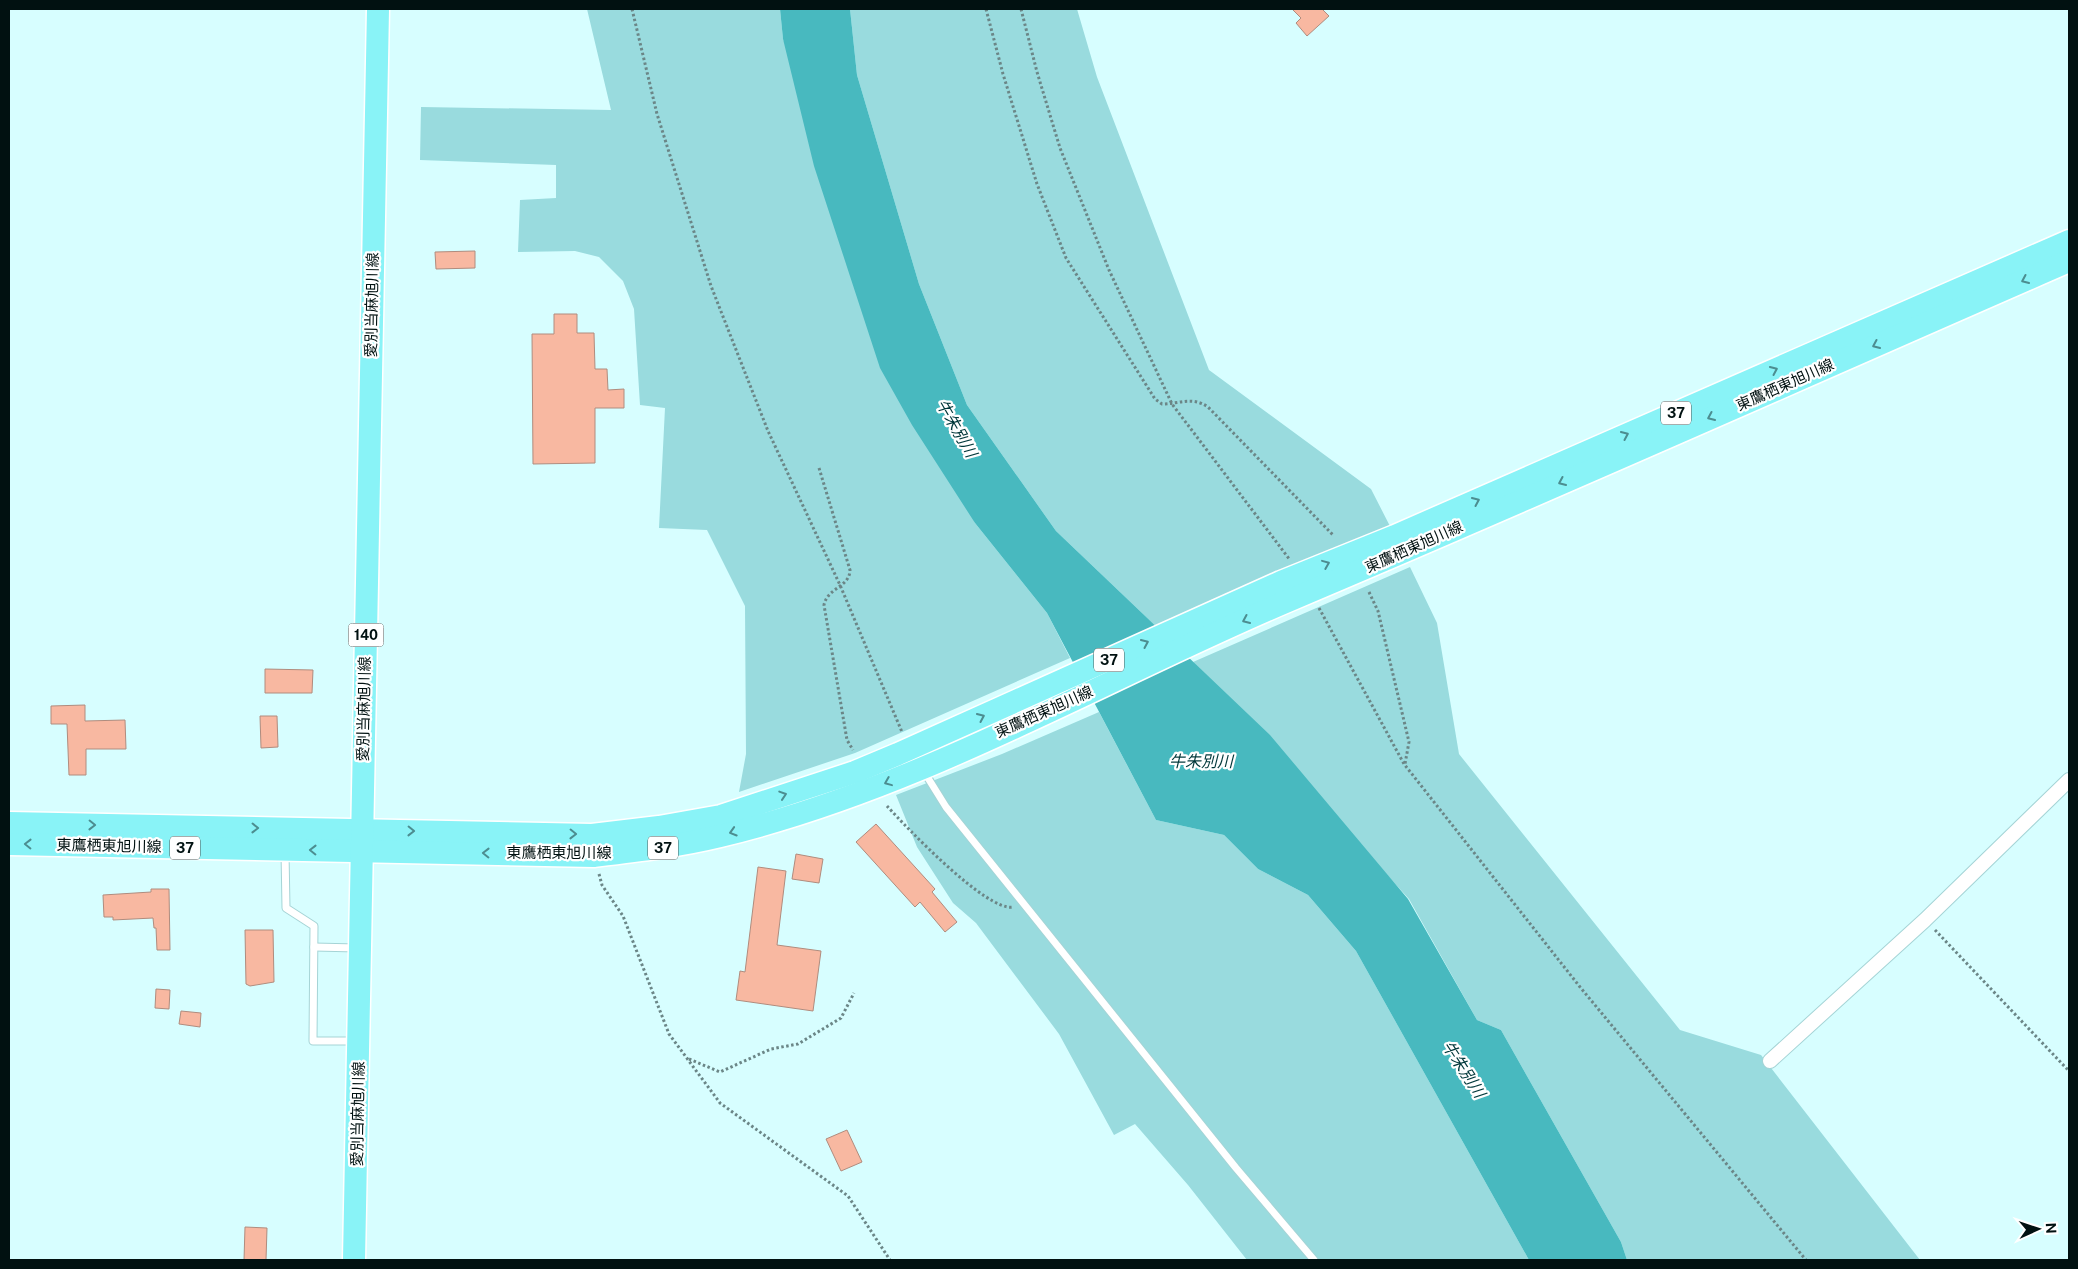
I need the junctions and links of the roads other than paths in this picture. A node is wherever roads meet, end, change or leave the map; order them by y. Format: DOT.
graph roads {
  1 [pos="378,9"];
  2 [pos="2069,241"];
  3 [pos="2069,261"];
  4 [pos="1296,587"];
  5 [pos="921,768"];
  6 [pos="2069,780"];
  7 [pos="9,823"];
  8 [pos="362,840"];
  9 [pos="9,844"];
  10 [pos="285,850"];
  11 [pos="314,948"];
  12 [pos="360,948"];
  13 [pos="359,1041"];
  14 [pos="1770,1061"];
  15 [pos="354,1260"];
  16 [pos="1314,1260"];
  1 -- 8 [label="main road, 愛別当麻旭川線 / 140"];
  4 -- 2 [label="main road, 東鷹栖東旭川線 / 37, one-way"];
  3 -- 4 [label="main road, 東鷹栖東旭川線 / 37, one-way"];
  4 -- 5 [label="main road, 東鷹栖東旭川線 / 37, one-way"];
  8 -- 4 [label="main road, 東鷹栖東旭川線 / 37, one-way"];
  5 -- 8 [label="main road, 東鷹栖東旭川線 / 37, one-way"];
  5 -- 16 [label="lane"];
  6 -- 14 [label="street"];
  7 -- 8 [label="main road, 東鷹栖東旭川線 / 37, one-way"];
  8 -- 10 [label="main road, 東鷹栖東旭川線 / 37, one-way"];
  8 -- 12 [label="main road, 愛別当麻旭川線 / 140"];
  10 -- 9 [label="main road, 東鷹栖東旭川線 / 37, one-way"];
  10 -- 11 [label="lane"];
  11 -- 12 [label="lane"];
  11 -- 13 [label="lane"];
  12 -- 13 [label="main road, 愛別当麻旭川線 / 140"];
  13 -- 15 [label="main road, 愛別当麻旭川線 / 140"];
}
